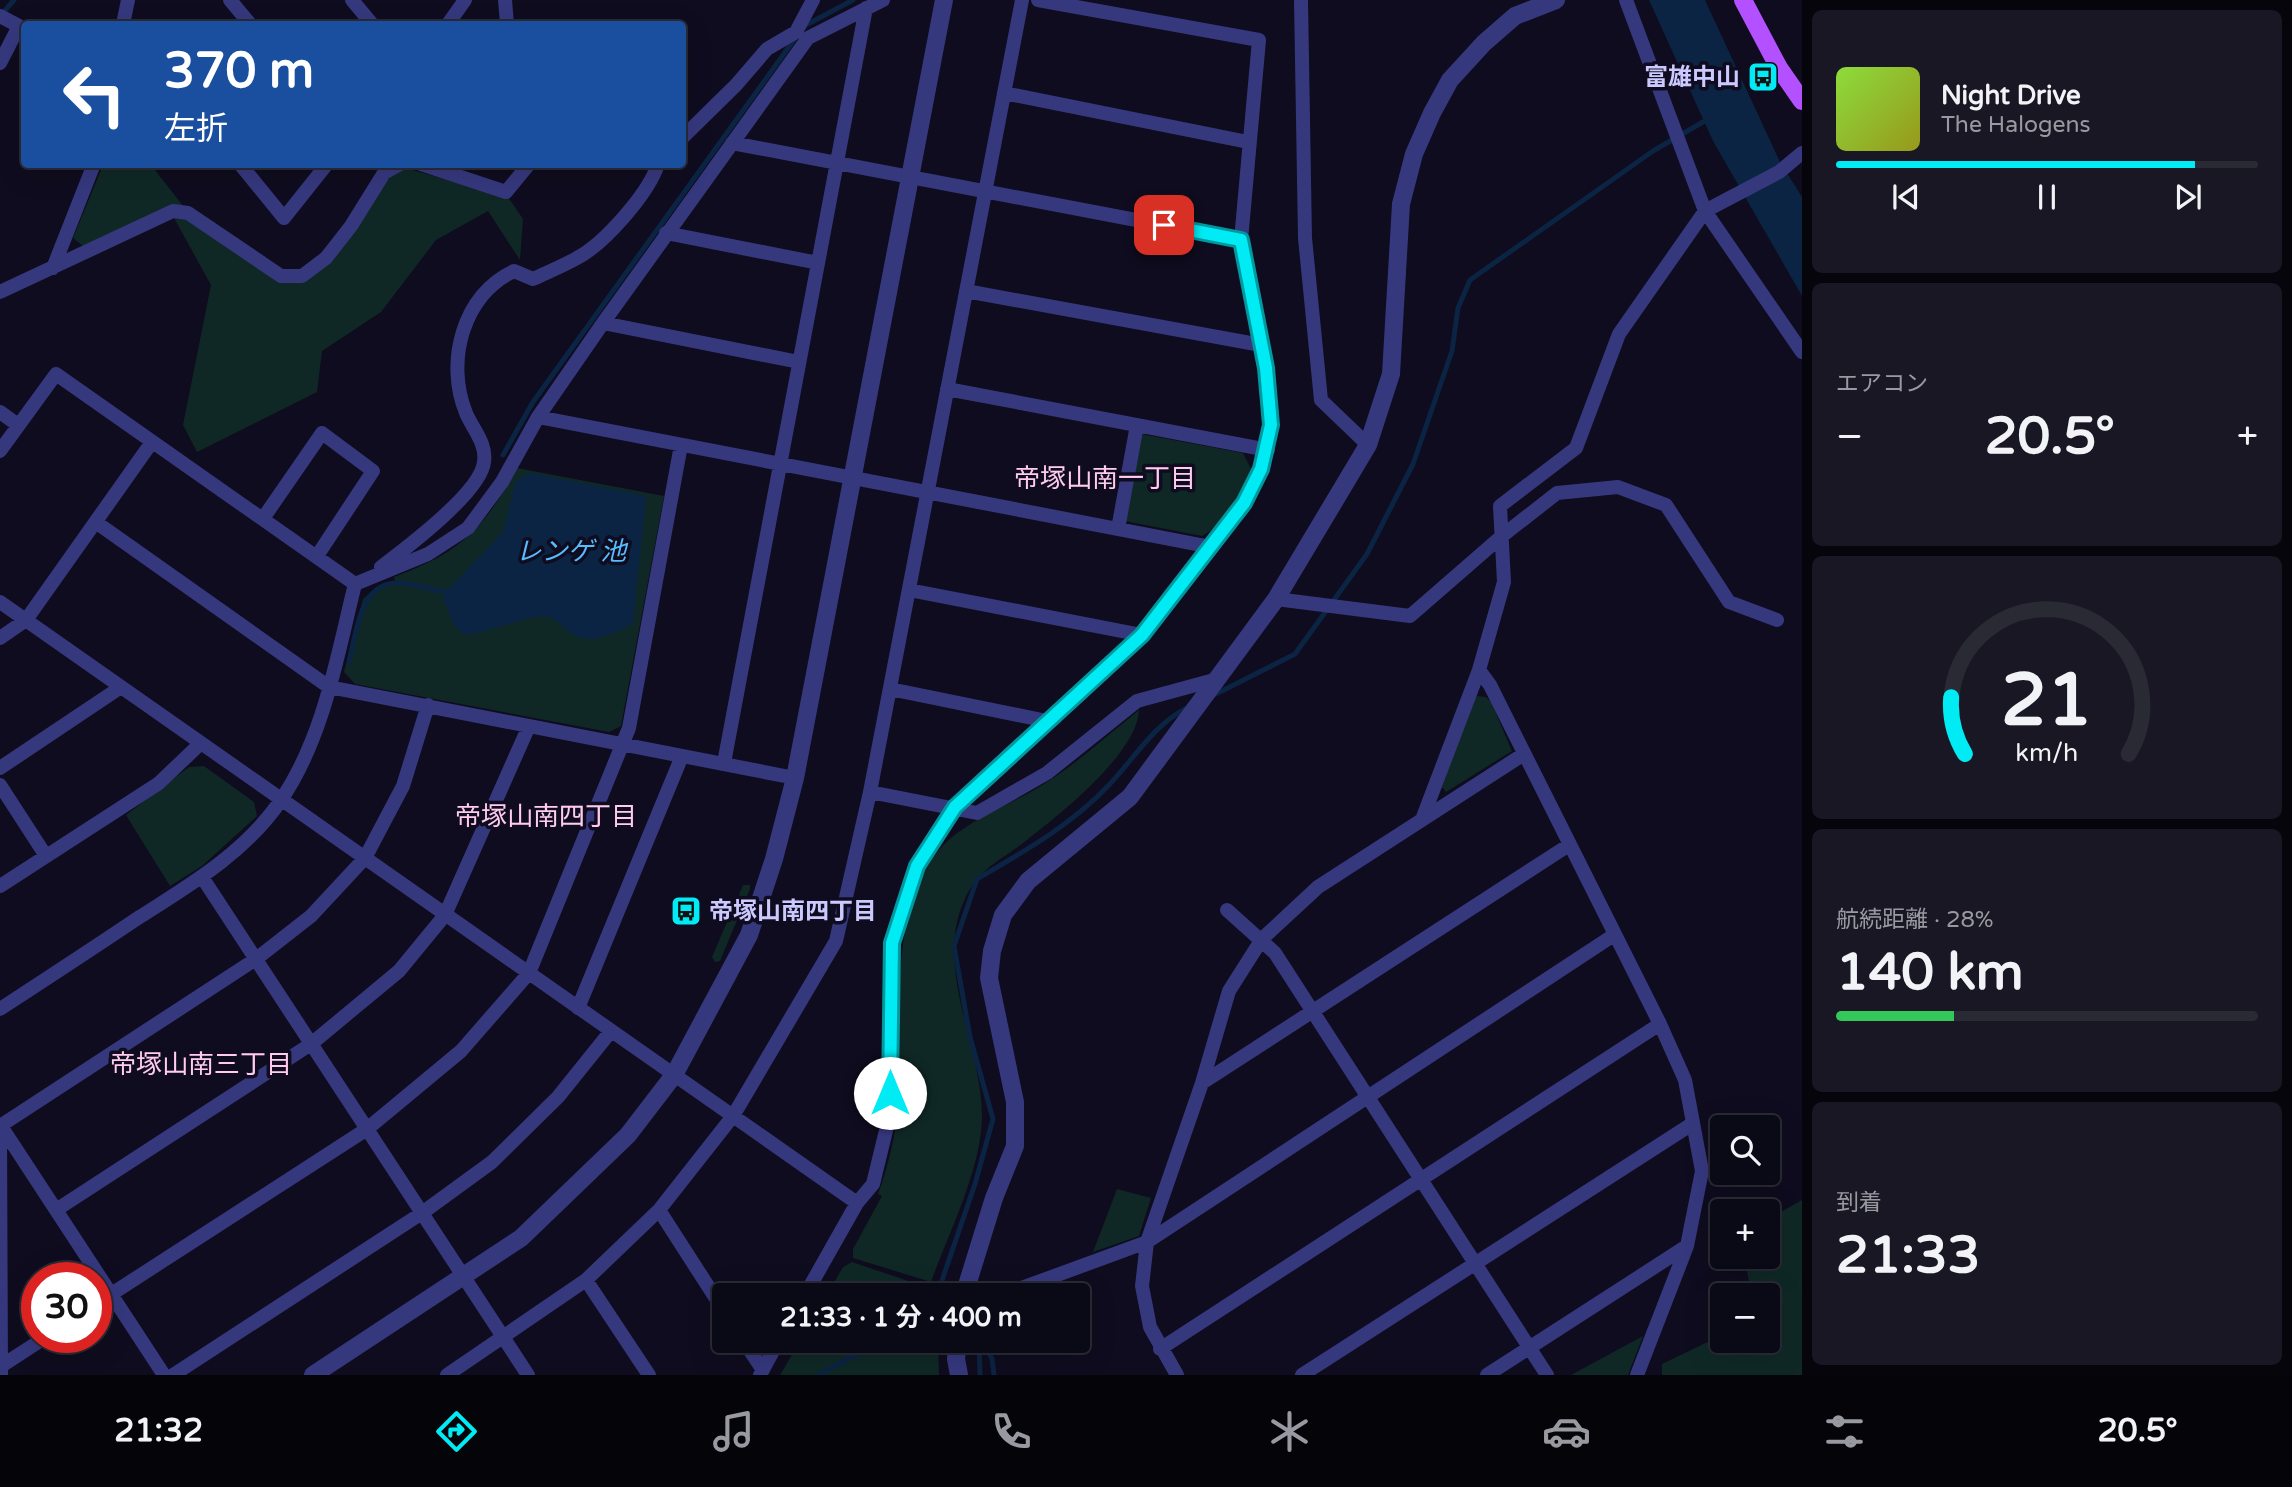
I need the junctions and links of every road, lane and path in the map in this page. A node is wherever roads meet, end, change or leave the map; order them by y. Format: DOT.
graph roads {
  1 [pos="128,0"];
  2 [pos="230,0"];
  3 [pos="352,0"];
  4 [pos="465,0"];
  5 [pos="505,0"];
  6 [pos="813,0"];
  7 [pos="883,0"];
  8 [pos="944,0"];
  9 [pos="1022,0"];
  10 [pos="1038,0"];
  11 [pos="1301,0"];
  12 [pos="1556,0"];
  13 [pos="1626,0"];
  14 [pos="1743,0"];
  15 [pos="866,8"];
  16 [pos="0,16"];
  17 [pos="124,21"];
  18 [pos="248,21"];
  19 [pos="370,21"];
  20 [pos="450,21"];
  21 [pos="506,21"];
  22 [pos="802,35"];
  23 [pos="0,63"];
  24 [pos="1004,93"];
  25 [pos="1802,101"];
  26 [pos="686,134"];
  27 [pos="1248,142"];
  28 [pos="732,143"];
  29 [pos="1802,153"];
  30 [pos="837,163"];
  31 [pos="92,168"];
  32 [pos="243,168"];
  33 [pos="324,168"];
  34 [pos="393,168"];
  35 [pos="433,168"];
  36 [pos="527,168"];
  37 [pos="657,168"];
  38 [pos="911,177"];
  39 [pos="985,191"];
  40 [pos="1712,208"];
  41 [pos="666,233"];
  42 [pos="1241,240"];
  43 [pos="818,263"];
  44 [pos="52,268"];
  45 [pos="966,291"];
  46 [pos="0,292"];
  47 [pos="603,323"];
  48 [pos="1261,345"];
  49 [pos="1802,352"];
  50 [pos="799,362"];
  51 [pos="947,389"];
  52 [pos="0,412"];
  53 [pos="538,417"];
  54 [pos="18,425"];
  55 [pos="1137,425"];
  56 [pos="152,442"];
  57 [pos="681,444"];
  58 [pos="1368,445"];
  59 [pos="1268,450"];
  60 [pos="0,451"];
  61 [pos="780,464"];
  62 [pos="853,478"];
  63 [pos="928,492"];
  64 [pos="264,517"];
  65 [pos="97,523"];
  66 [pos="1118,529"];
  67 [pos="1502,536"];
  68 [pos="1211,547"];
  69 [pos="317,556"];
  70 [pos="369,577"];
  71 [pos="355,584"];
  72 [pos="909,590"];
  73 [pos="1276,599"];
  74 [pos="0,602"];
  75 [pos="26,620"];
  76 [pos="1777,620"];
  77 [pos="1142,635"];
  78 [pos="0,638"];
  79 [pos="1479,670"];
  80 [pos="1214,680"];
  81 [pos="121,687"];
  82 [pos="329,687"];
  83 [pos="890,689"];
  84 [pos="428,705"];
  85 [pos="1047,721"];
  86 [pos="528,726"];
  87 [pos="201,743"];
  88 [pos="624,745"];
  89 [pos="1524,754"];
  90 [pos="682,756"];
  91 [pos="724,763"];
  92 [pos="0,768"];
  93 [pos="795,778"];
  94 [pos="0,785"];
  95 [pos="870,792"];
  96 [pos="282,800"];
  97 [pos="955,807"];
  98 [pos="1423,817"];
  99 [pos="1569,845"];
  100 [pos="46,856"];
  101 [pos="365,858"];
  102 [pos="202,877"];
  103 [pos="0,886"];
  104 [pos="1227,910"];
  105 [pos="445,915"];
  106 [pos="1614,935"];
  107 [pos="1262,939"];
  108 [pos="256,959"];
  109 [pos="529,973"];
  110 [pos="578,1008"];
  111 [pos="0,1009"];
  112 [pos="1313,1011"];
  113 [pos="1660,1024"];
  114 [pos="611,1031"];
  115 [pos="311,1044"];
  116 [pos="674,1074"];
  117 [pos="1202,1083"];
  118 [pos="1367,1095"];
  119 [pos="733,1116"];
  120 [pos="0,1125"];
  121 [pos="1692,1125"];
  122 [pos="367,1129"];
  123 [pos="1421,1179"];
  124 [pos="857,1203"];
  125 [pos="56,1210"];
  126 [pos="659,1210"];
  127 [pos="422,1213"];
  128 [pos="1147,1242"];
  129 [pos="1687,1246"];
  130 [pos="90,1262"];
  131 [pos="1475,1263"];
  132 [pos="463,1275"];
  133 [pos="586,1280"];
  134 [pos="812,1283"];
  135 [pos="967,1283"];
  136 [pos="1034,1283"];
  137 [pos="712,1292"];
  138 [pos="112,1293"];
  139 [pos="112,1296"];
  140 [pos="504,1338"];
  141 [pos="1529,1347"];
  142 [pos="1160,1349"];
  143 [pos="25,1353"];
  144 [pos="750,1353"];
  145 [pos="772,1353"];
  146 [pos="957,1353"];
  147 [pos="2,1370"];
  148 [pos="761,1373"];
  149 [pos="164,1375"];
  150 [pos="173,1375"];
  151 [pos="313,1375"];
  152 [pos="447,1375"];
  153 [pos="528,1375"];
  154 [pos="649,1375"];
  155 [pos="958,1375"];
  156 [pos="1177,1375"];
  157 [pos="1302,1375"];
  158 [pos="1488,1375"];
  159 [pos="1547,1375"];
  160 [pos="1637,1375"];
  1 -- 17 [label="street"];
  2 -- 18 [label="street"];
  3 -- 19 [label="street"];
  4 -- 20 [label="street"];
  5 -- 21 [label="street"];
  6 -- 22 [label="street"];
  7 -- 15 [label="street"];
  8 -- 38 [label="street"];
  9 -- 24 [label="street"];
  10 -- 27 [label="street"];
  11 -- 58 [label="street"];
  12 -- 58 [label="street"];
  13 -- 40 [label="street"];
  14 -- 25 [label="main road"];
  15 -- 22 [label="street"];
  15 -- 30 [label="street"];
  16 -- 23 [label="street"];
  22 -- 26 [label="street"];
  22 -- 28 [label="street"];
  24 -- 27 [label="street"];
  24 -- 39 [label="street"];
  27 -- 42 [label="street"];
  28 -- 30 [label="street"];
  28 -- 41 [label="street"];
  29 -- 40 [label="street"];
  30 -- 38 [label="street"];
  30 -- 43 [label="street"];
  31 -- 44 [label="street"];
  32 -- 33 [label="street"];
  34 -- 44 [label="street"];
  35 -- 36 [label="street"];
  37 -- 70 [label="street"];
  38 -- 39 [label="street"];
  38 -- 62 [label="street"];
  39 -- 42 [label="street"];
  39 -- 45 [label="street"];
  40 -- 49 [label="street"];
  40 -- 67 [label="street"];
  41 -- 43 [label="street"];
  41 -- 47 [label="street"];
  42 -- 48 [label="street"];
  43 -- 50 [label="street"];
  44 -- 46 [label="street"];
  45 -- 48 [label="street"];
  45 -- 51 [label="street"];
  47 -- 50 [label="street"];
  47 -- 53 [label="street"];
  48 -- 59 [label="street"];
  50 -- 61 [label="street"];
  51 -- 55 [label="street"];
  51 -- 63 [label="street"];
  52 -- 54 [label="street"];
  53 -- 57 [label="street"];
  53 -- 70 [label="street"];
  54 -- 56 [label="street"];
  54 -- 60 [label="street"];
  55 -- 59 [label="street"];
  55 -- 66 [label="street"];
  56 -- 64 [label="street"];
  56 -- 65 [label="street"];
  57 -- 61 [label="street"];
  57 -- 88 [label="street"];
  58 -- 73 [label="street"];
  59 -- 68 [label="street"];
  61 -- 62 [label="street"];
  61 -- 91 [label="street"];
  62 -- 63 [label="street"];
  62 -- 93 [label="street"];
  63 -- 66 [label="street"];
  63 -- 72 [label="street"];
  64 -- 69 [label="street"];
  64 -- 69 [label="street"];
  65 -- 75 [label="street"];
  65 -- 82 [label="street"];
  66 -- 68 [label="street"];
  67 -- 73 [label="street"];
  67 -- 76 [label="street"];
  67 -- 79 [label="street"];
  68 -- 77 [label="street"];
  69 -- 71 [label="street"];
  70 -- 71 [label="street"];
  71 -- 82 [label="street"];
  72 -- 77 [label="street"];
  72 -- 83 [label="street"];
  73 -- 80 [label="street"];
  74 -- 75 [label="street"];
  75 -- 78 [label="street"];
  75 -- 81 [label="street"];
  77 -- 85 [label="street"];
  79 -- 89 [label="street"];
  79 -- 98 [label="street"];
  80 -- 97 [label="street"];
  80 -- 135 [label="street"];
  81 -- 87 [label="street"];
  81 -- 92 [label="street"];
  82 -- 84 [label="street"];
  82 -- 96 [label="street"];
  83 -- 85 [label="street"];
  83 -- 95 [label="street"];
  84 -- 86 [label="street"];
  84 -- 101 [label="street"];
  85 -- 97 [label="street"];
  86 -- 88 [label="street"];
  86 -- 105 [label="street"];
  87 -- 96 [label="street"];
  87 -- 100 [label="street"];
  88 -- 90 [label="street"];
  88 -- 109 [label="street"];
  89 -- 98 [label="street"];
  89 -- 99 [label="street"];
  90 -- 91 [label="street"];
  90 -- 110 [label="street"];
  91 -- 93 [label="street"];
  93 -- 116 [label="street"];
  94 -- 100 [label="street"];
  95 -- 97 [label="street"];
  95 -- 119 [label="street"];
  96 -- 101 [label="street"];
  96 -- 102 [label="street"];
  97 -- 124 [label="street"];
  98 -- 107 [label="street"];
  99 -- 106 [label="street"];
  99 -- 112 [label="street"];
  100 -- 103 [label="street"];
  101 -- 105 [label="street"];
  101 -- 108 [label="street"];
  102 -- 108 [label="street"];
  102 -- 111 [label="street"];
  104 -- 107 [label="street"];
  105 -- 109 [label="street"];
  105 -- 115 [label="street"];
  106 -- 113 [label="street"];
  106 -- 118 [label="street"];
  107 -- 112 [label="street"];
  107 -- 117 [label="street"];
  108 -- 115 [label="street"];
  108 -- 120 [label="street"];
  109 -- 110 [label="street"];
  109 -- 122 [label="street"];
  110 -- 114 [label="street"];
  112 -- 117 [label="street"];
  112 -- 118 [label="street"];
  113 -- 121 [label="street"];
  113 -- 123 [label="street"];
  114 -- 116 [label="street"];
  114 -- 127 [label="street"];
  115 -- 122 [label="street"];
  115 -- 125 [label="street"];
  116 -- 119 [label="street"];
  116 -- 132 [label="street"];
  117 -- 128 [label="street"];
  118 -- 123 [label="street"];
  118 -- 128 [label="street"];
  119 -- 124 [label="street"];
  119 -- 126 [label="street"];
  120 -- 125 [label="street"];
  120 -- 147 [label="street"];
  121 -- 129 [label="street"];
  121 -- 131 [label="street"];
  122 -- 127 [label="street"];
  122 -- 138 [label="street"];
  123 -- 131 [label="street"];
  123 -- 142 [label="street"];
  124 -- 134 [label="street"];
  125 -- 130 [label="street"];
  126 -- 133 [label="street"];
  126 -- 137 [label="street"];
  127 -- 132 [label="street"];
  127 -- 150 [label="street"];
  128 -- 136 [label="street"];
  128 -- 142 [label="street"];
  129 -- 141 [label="street"];
  129 -- 160 [label="street"];
  131 -- 141 [label="street"];
  131 -- 157 [label="street"];
  132 -- 140 [label="street"];
  132 -- 151 [label="street"];
  133 -- 140 [label="street"];
  133 -- 154 [label="street"];
  139 -- 149 [label="street"];
  140 -- 152 [label="street"];
  140 -- 153 [label="street"];
  141 -- 158 [label="street"];
  141 -- 159 [label="street"];
  142 -- 156 [label="street"];
  143 -- 147 [label="street"];
  144 -- 148 [label="street"];
  145 -- 148 [label="street"];
  146 -- 155 [label="street"];
}
